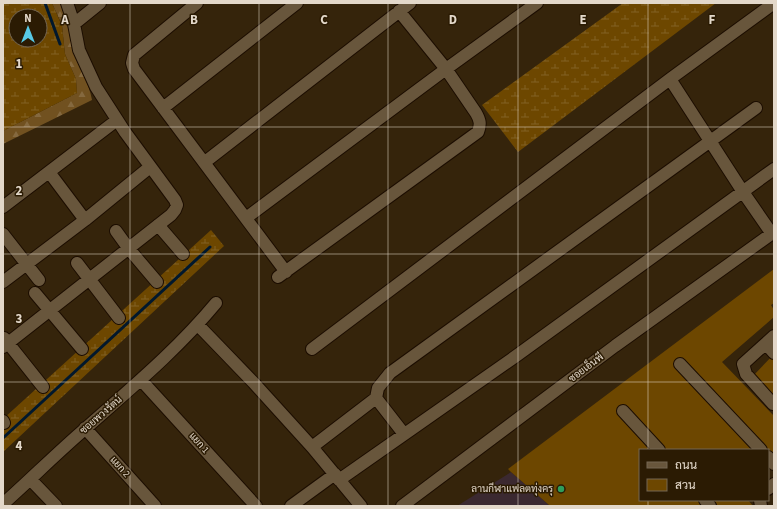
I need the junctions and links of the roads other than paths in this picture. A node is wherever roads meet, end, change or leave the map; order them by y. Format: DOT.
graph roads {
  1 [pos="67,3"];
  2 [pos="100,3"];
  3 [pos="197,3"];
  4 [pos="297,3"];
  5 [pos="410,3"];
  6 [pos="537,3"];
  7 [pos="774,3"];
  8 [pos="400,11"];
  9 [pos="74,24"];
  10 [pos="446,68"];
  11 [pos="670,79"];
  12 [pos="163,108"];
  13 [pos="756,108"];
  14 [pos="117,120"];
  15 [pos="711,141"];
  16 [pos="205,162"];
  17 [pos="150,167"];
  18 [pos="774,169"];
  19 [pos="49,172"];
  20 [pos="743,192"];
  21 [pos="3,207"];
  22 [pos="246,218"];
  23 [pos="85,220"];
  24 [pos="158,225"];
  25 [pos="116,231"];
  26 [pos="773,233"];
  27 [pos="3,234"];
  28 [pos="129,249"];
  29 [pos="183,254"];
  30 [pos="77,263"];
  31 [pos="27,264"];
  32 [pos="39,280"];
  33 [pos="89,280"];
  34 [pos="3,282"];
  35 [pos="157,282"];
  36 [pos="35,293"];
  37 [pos="216,303"];
  38 [pos="48,310"];
  39 [pos="119,318"];
  40 [pos="198,325"];
  41 [pos="770,340"];
  42 [pos="5,343"];
  43 [pos="82,349"];
  44 [pos="312,349"];
  45 [pos="774,353"];
  46 [pos="680,364"];
  47 [pos="141,380"];
  48 [pos="43,387"];
  49 [pos="376,398"];
  50 [pos="773,404"];
  51 [pos="623,411"];
  52 [pos="85,428"];
  53 [pos="404,434"];
  54 [pos="312,447"];
  55 [pos="658,449"];
  56 [pos="760,449"];
  57 [pos="337,477"];
  58 [pos="30,479"];
  59 [pos="3,504"];
  60 [pos="56,506"];
  61 [pos="155,506"];
  62 [pos="256,506"];
  63 [pos="291,506"];
  64 [pos="361,506"];
  65 [pos="402,506"];
  1 -- 9 [label="street"];
  2 -- 9 [label="street"];
  3 -- 12 [label="street"];
  4 -- 12 [label="street"];
  5 -- 8 [label="street"];
  6 -- 10 [label="street"];
  7 -- 11 [label="street"];
  8 -- 10 [label="street"];
  8 -- 16 [label="street"];
  9 -- 14 [label="street"];
  10 -- 22 [label="street"];
  10 -- 22 [label="street"];
  11 -- 15 [label="street, ซอยเอ็นพี"];
  11 -- 44 [label="street"];
  12 -- 16 [label="street"];
  13 -- 15 [label="street"];
  14 -- 17 [label="street"];
  14 -- 19 [label="street"];
  15 -- 20 [label="street, ซอยเอ็นพี"];
  15 -- 49 [label="street"];
  16 -- 22 [label="street"];
  17 -- 23 [label="street"];
  17 -- 24 [label="street"];
  18 -- 20 [label="street"];
  19 -- 21 [label="street"];
  19 -- 23 [label="street"];
  20 -- 26 [label="street, ซอยเอ็นพี"];
  20 -- 53 [label="street"];
  23 -- 31 [label="street"];
  24 -- 28 [label="street"];
  24 -- 29 [label="street"];
  25 -- 28 [label="street"];
  26 -- 65 [label="street, ซอยเอ็นพี"];
  27 -- 31 [label="street"];
  28 -- 33 [label="street"];
  28 -- 35 [label="street"];
  30 -- 33 [label="street"];
  31 -- 32 [label="street"];
  31 -- 34 [label="street"];
  33 -- 38 [label="street"];
  33 -- 39 [label="street"];
  36 -- 38 [label="street"];
  37 -- 40 [label="street, ซอยพวงรัตน์"];
  38 -- 42 [label="street"];
  38 -- 43 [label="street"];
  40 -- 47 [label="street, ซอยพวงรัตน์"];
  40 -- 54 [label="street"];
  41 -- 45 [label="street"];
  41 -- 50 [label="street"];
  42 -- 48 [label="street"];
  46 -- 56 [label="street"];
  47 -- 52 [label="street, ซอยพวงรัตน์"];
  47 -- 62 [label="street, แยก 1"];
  49 -- 53 [label="street"];
  49 -- 54 [label="street"];
  51 -- 55 [label="street"];
  52 -- 58 [label="street, ซอยพวงรัตน์"];
  52 -- 61 [label="street, แยก 2"];
  53 -- 57 [label="street"];
  54 -- 57 [label="street"];
  57 -- 63 [label="street"];
  57 -- 64 [label="street"];
  58 -- 59 [label="street, ซอยพวงรัตน์"];
  58 -- 60 [label="street"];
}
